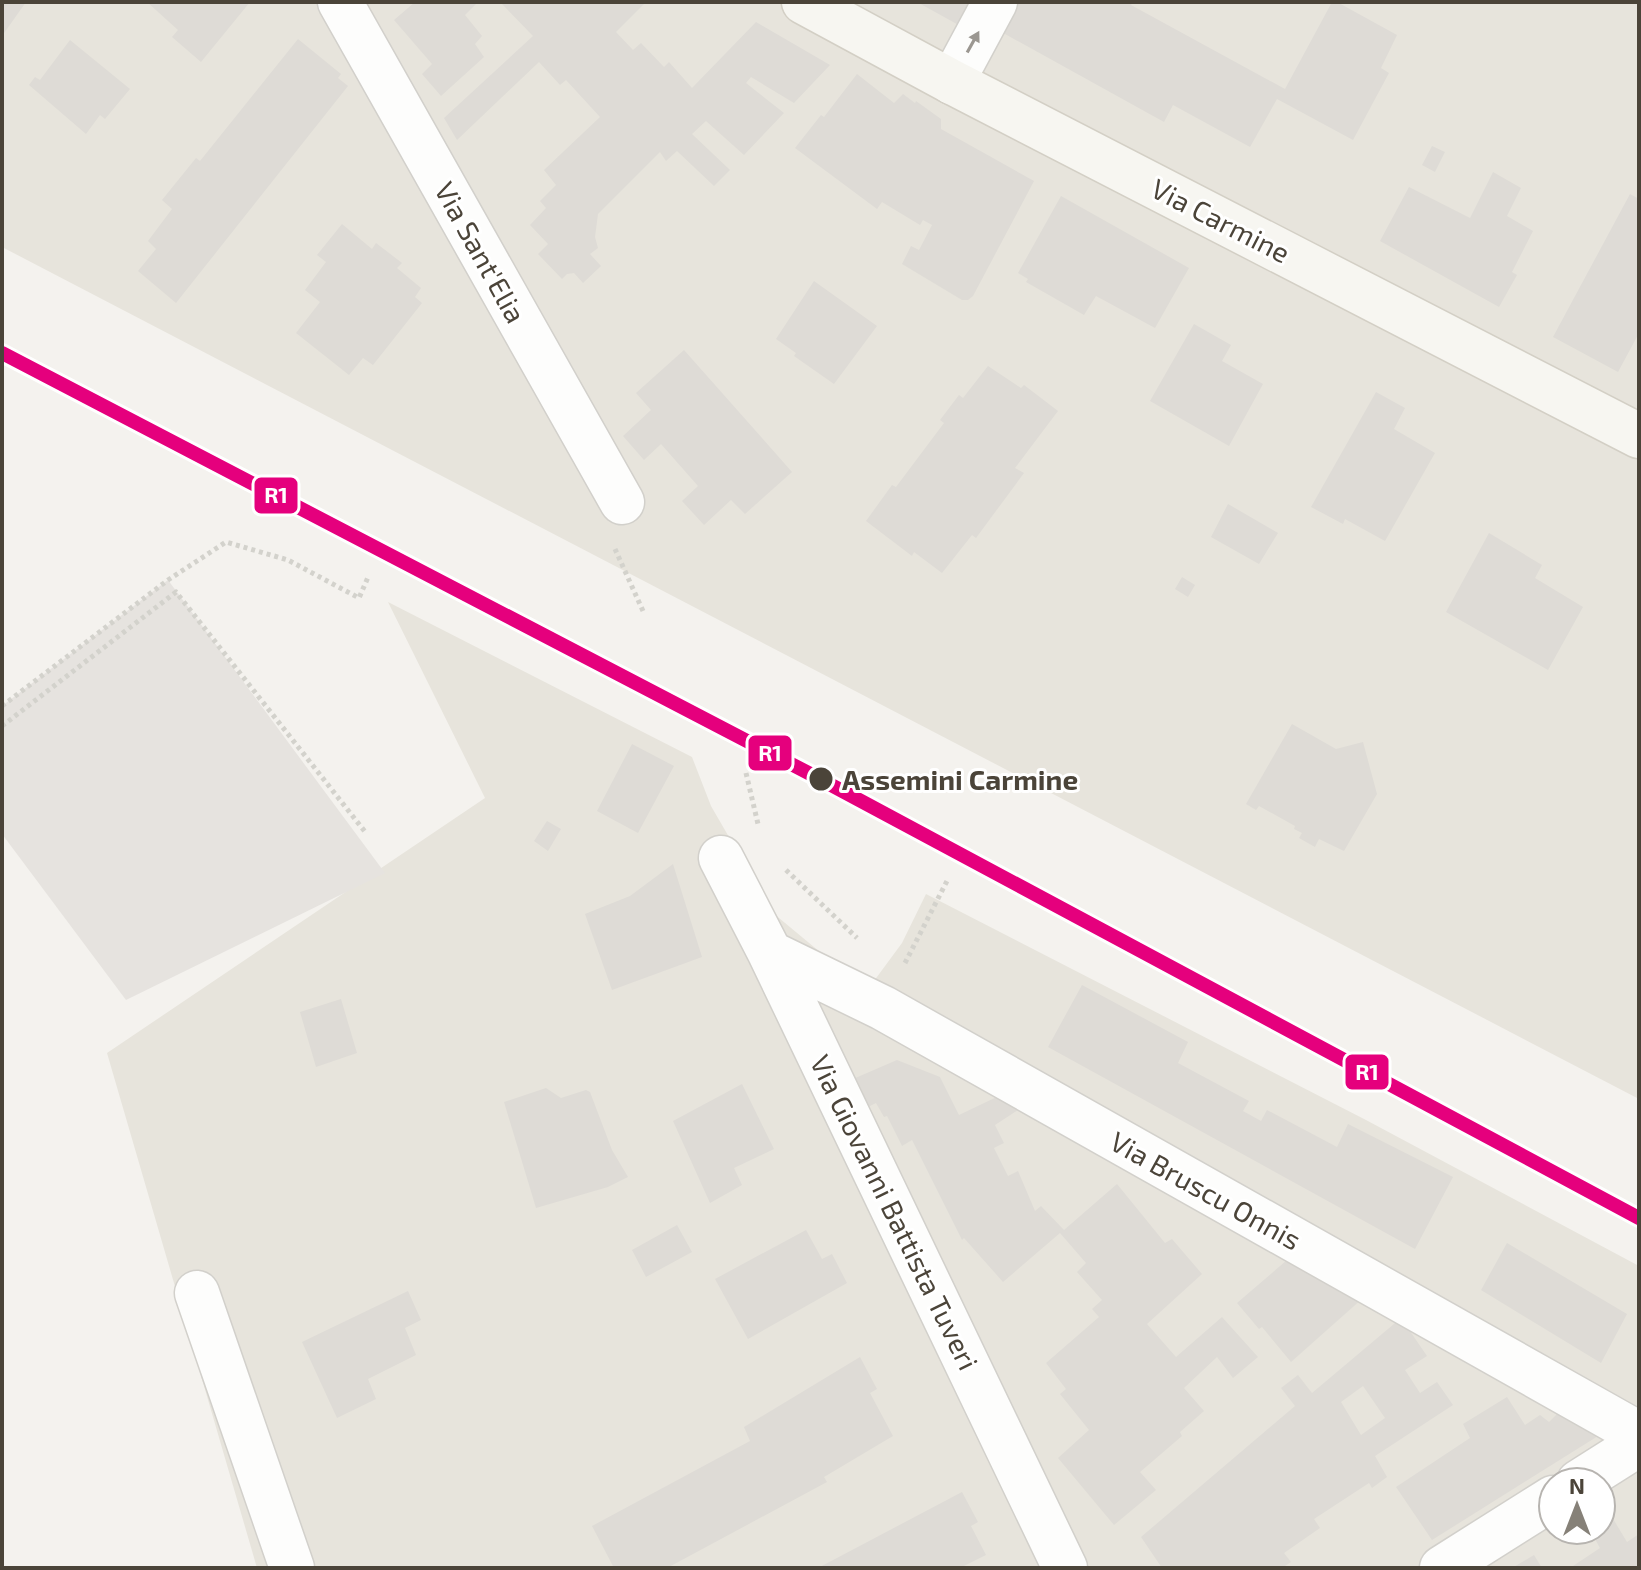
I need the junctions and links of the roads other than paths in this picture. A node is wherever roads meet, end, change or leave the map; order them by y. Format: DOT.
graph roads {
  1 [pos="340,2"];
  2 [pos="804,2"];
  3 [pos="995,2"];
  4 [pos="952,82"];
  5 [pos="1637,429"];
  6 [pos="622,502"];
  7 [pos="721,858"];
  8 [pos="770,953"];
  9 [pos="197,1293"];
  10 [pos="1639,1434"];
  11 [pos="1639,1444"];
  12 [pos="1604,1466"];
  13 [pos="1537,1508"];
  14 [pos="292,1568"];
  15 [pos="1065,1568"];
  16 [pos="1442,1568"];
  1 -- 6 [label="street, Via Sant'Elia"];
  2 -- 4 [label="main road, Via Carmine"];
  4 -- 3 [label="street, one-way"];
  4 -- 5 [label="main road, Via Carmine"];
  7 -- 8 [label="street, Via Giovanni Battista Tuveri"];
  8 -- 10 [label="street, Via Bruscu Onnis"];
  8 -- 15 [label="street, Via Giovanni Battista Tuveri"];
  9 -- 14 [label="street"];
  11 -- 12 [label="street"];
  13 -- 16 [label="street"];
}
